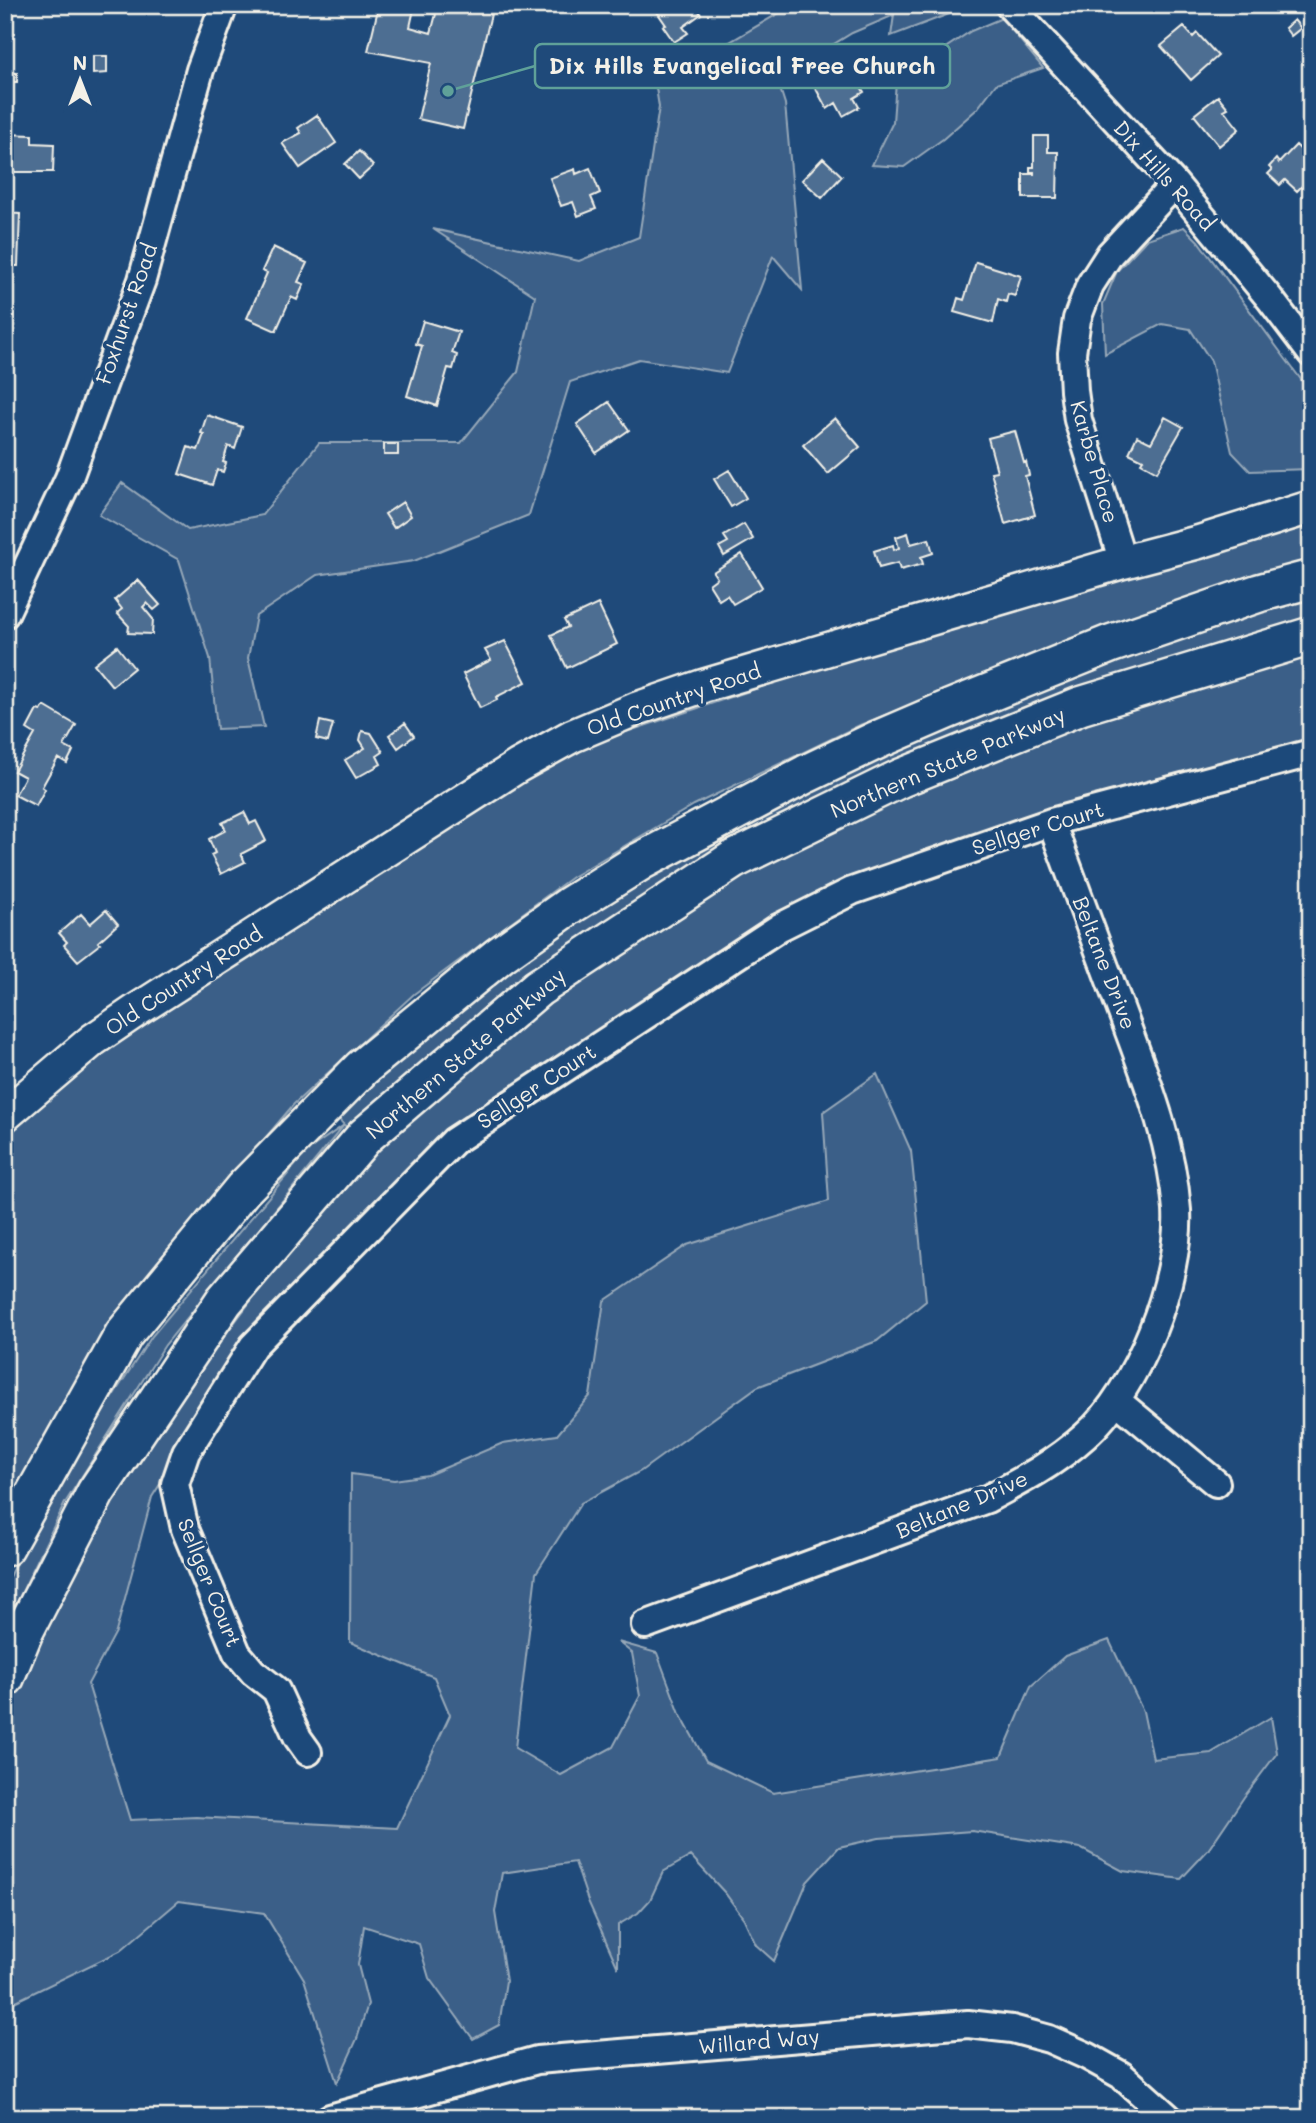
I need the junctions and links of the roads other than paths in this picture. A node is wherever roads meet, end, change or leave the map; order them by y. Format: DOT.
graph roads {
  1 [pos="224,5"];
  2 [pos="1009,5"];
  3 [pos="1175,184"];
  4 [pos="1311,354"];
  5 [pos="1311,507"];
  6 [pos="1123,562"];
  7 [pos="1311,579"];
  8 [pos="5,614"];
  9 [pos="1311,636"];
  10 [pos="1311,753"];
  11 [pos="1051,822"];
  12 [pos="5,1115"];
  13 [pos="1117,1401"];
  14 [pos="1216,1483"];
  15 [pos="5,1547"];
  16 [pos="645,1625"];
  17 [pos="5,1678"];
  18 [pos="308,1752"];
  19 [pos="330,2118"];
  20 [pos="1169,2118"];
  1 -- 8 [label="street, Foxhurst Road"];
  2 -- 3 [label="street, Dix Hills Road"];
  3 -- 4 [label="street, Dix Hills Road"];
  3 -- 6 [label="street, Karbe Place"];
  5 -- 6 [label="main road, Old Country Road"];
  6 -- 12 [label="main road, Old Country Road"];
  7 -- 15 [label="highway"];
  9 -- 17 [label="highway, Northern State Parkway"];
  10 -- 11 [label="street, Sellger Court"];
  11 -- 13 [label="street, Beltane Drive"];
  11 -- 18 [label="street, Sellger Court"];
  13 -- 14 [label="street"];
  13 -- 16 [label="street, Beltane Drive"];
  19 -- 20 [label="street, Willard Way"];
}
